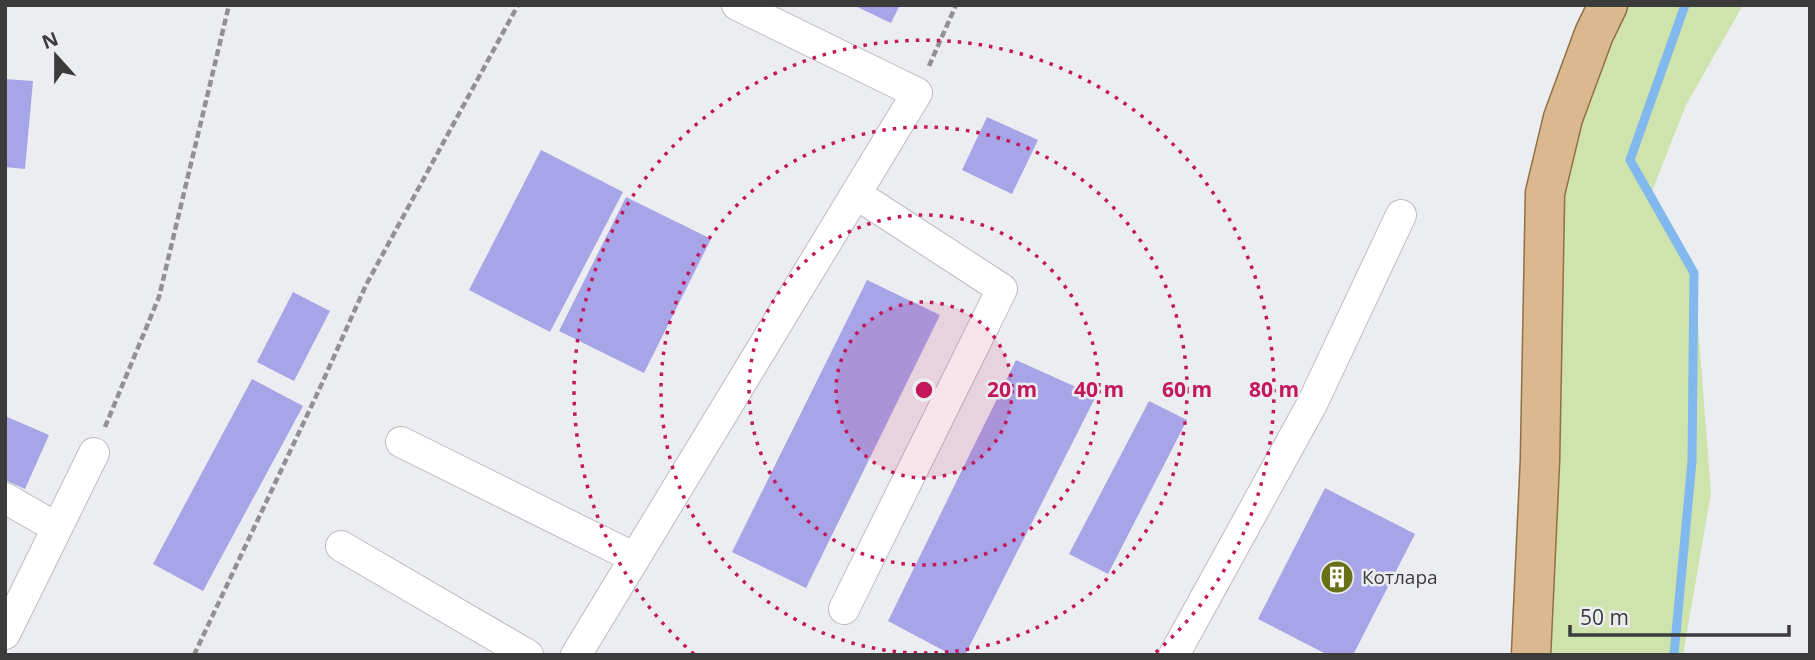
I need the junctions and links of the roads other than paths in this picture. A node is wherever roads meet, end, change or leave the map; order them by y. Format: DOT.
graph roads {
  1 [pos="737,5"];
  2 [pos="1608,5"];
  3 [pos="856,194"];
  4 [pos="1401,215"];
  5 [pos="401,442"];
  6 [pos="94,453"];
  7 [pos="5,498"];
  8 [pos="57,528"];
  9 [pos="341,545"];
  10 [pos="635,558"];
  11 [pos="844,608"];
  12 [pos="5,634"];
  13 [pos="528,655"];
  14 [pos="576,655"];
  15 [pos="1174,655"];
  16 [pos="1531,655"];
  1 -- 3 [label="street"];
  2 -- 16 [label="main road"];
  3 -- 10 [label="street"];
  3 -- 11 [label="street"];
  4 -- 15 [label="street"];
  5 -- 10 [label="street"];
  6 -- 8 [label="street"];
  7 -- 8 [label="street"];
  8 -- 12 [label="street"];
  9 -- 13 [label="street"];
  10 -- 14 [label="street"];
}
